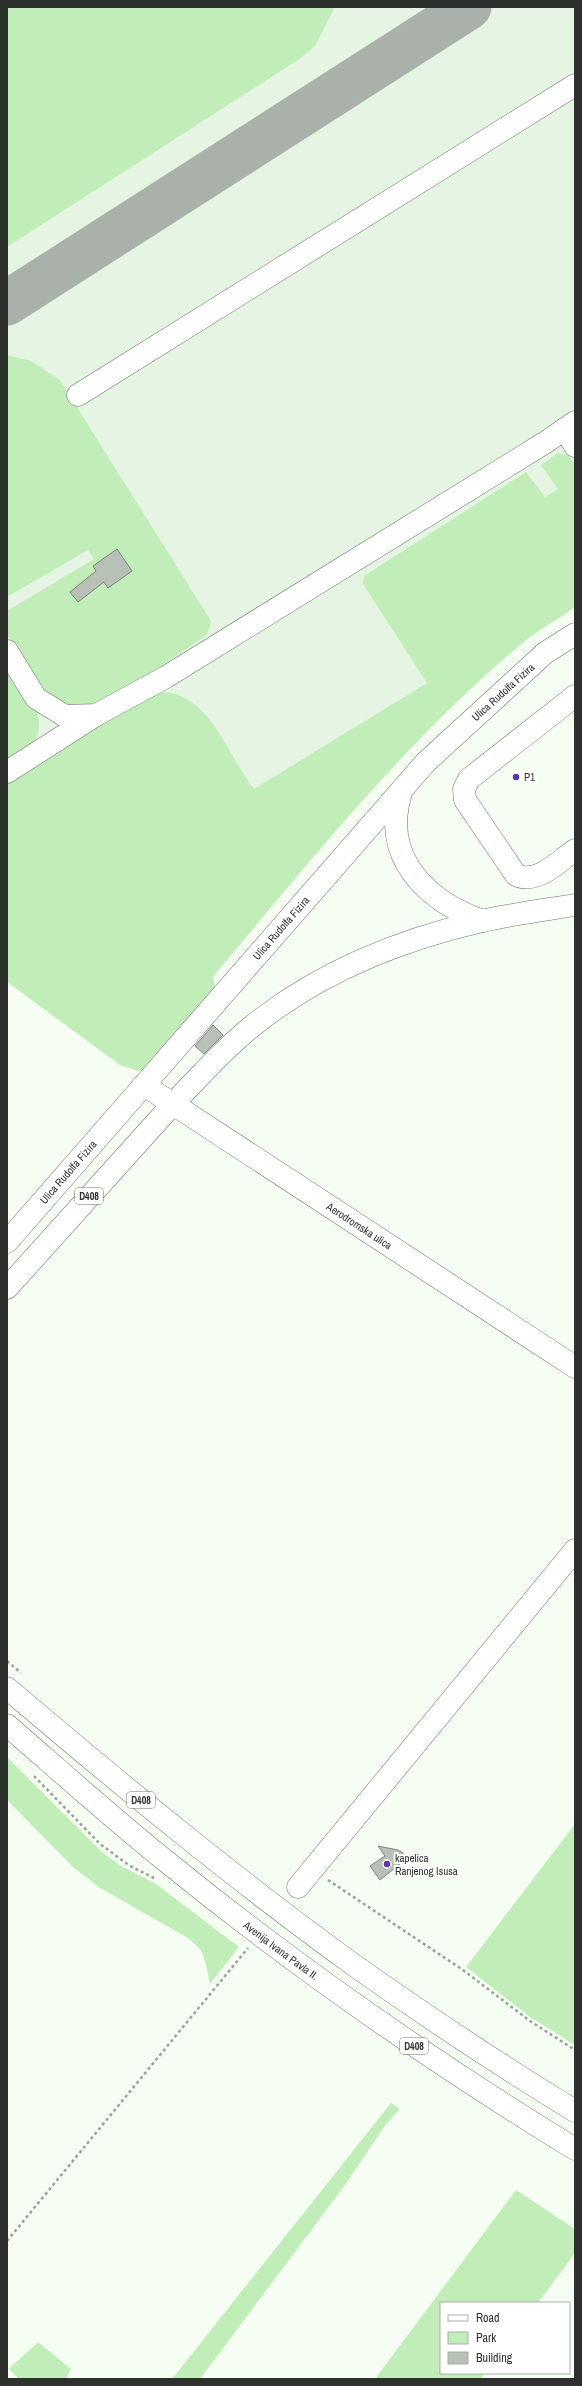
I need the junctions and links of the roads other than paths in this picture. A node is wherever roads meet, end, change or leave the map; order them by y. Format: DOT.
graph roads {
  1 [pos="575,85"];
  2 [pos="78,395"];
  3 [pos="572,432"];
  4 [pos="575,634"];
  5 [pos="7,651"];
  6 [pos="575,696"];
  7 [pos="96,715"];
  8 [pos="7,772"];
  9 [pos="402,790"];
  10 [pos="575,850"];
  11 [pos="565,907"];
  12 [pos="575,918"];
  13 [pos="483,921"];
  14 [pos="144,1085"];
  15 [pos="172,1105"];
  16 [pos="7,1242"];
  17 [pos="7,1288"];
  18 [pos="575,1367"];
  19 [pos="575,1550"];
  20 [pos="7,1688"];
  21 [pos="7,1725"];
  22 [pos="298,1887"];
  23 [pos="575,2112"];
  24 [pos="575,2149"];
  1 -- 2 [label="main road"];
  3 -- 7 [label="main road"];
  4 -- 9 [label="main road, Ulica Rudolfa Fizira"];
  5 -- 7 [label="main road"];
  6 -- 10 [label="main road"];
  7 -- 8 [label="main road"];
  9 -- 13 [label="main road"];
  9 -- 14 [label="main road, Ulica Rudolfa Fizira"];
  11 -- 12 [label="main road"];
  11 -- 13 [label="main road"];
  13 -- 15 [label="main road"];
  14 -- 15 [label="main road, Aerodromska ulica"];
  14 -- 16 [label="main road, Ulica Rudolfa Fizira / D408"];
  15 -- 17 [label="main road, D408"];
  15 -- 18 [label="main road, Aerodromska ulica"];
  19 -- 22 [label="main road"];
  20 -- 23 [label="main road, D408"];
  21 -- 24 [label="main road, Avenija Ivana Pavla II. / D408"];
}
